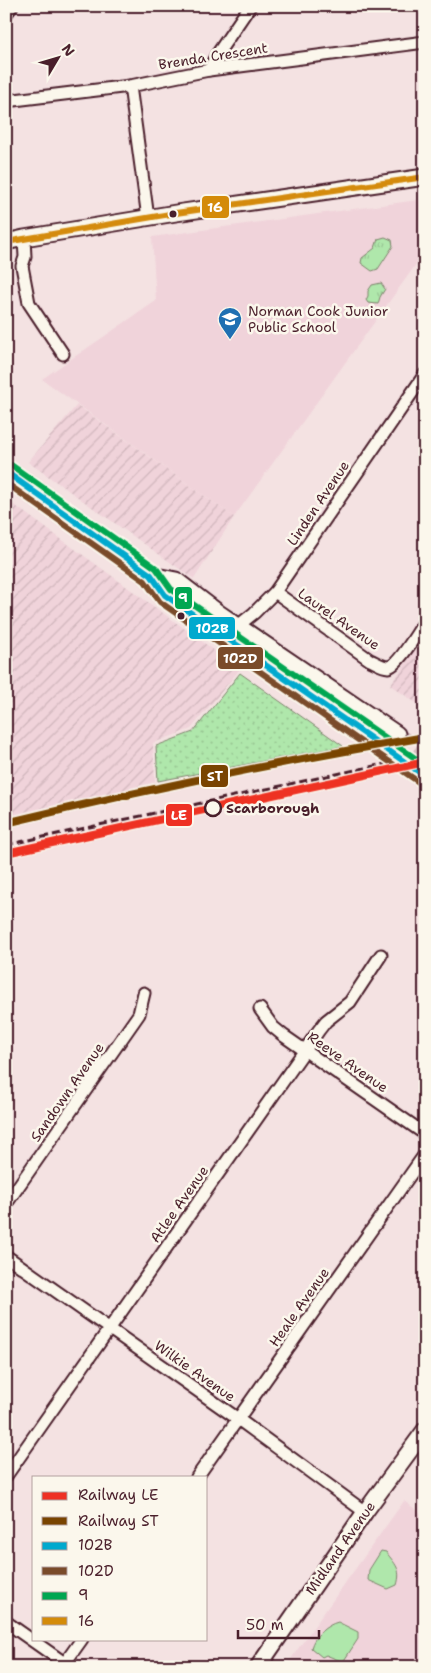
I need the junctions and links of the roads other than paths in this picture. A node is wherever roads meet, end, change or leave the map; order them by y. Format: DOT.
graph roads {
  1 [pos="12,6"];
  2 [pos="250,6"];
  3 [pos="6,14"];
  4 [pos="425,42"];
  5 [pos="209,70"];
  6 [pos="130,86"];
  7 [pos="6,101"];
  8 [pos="425,177"];
  9 [pos="148,218"];
  10 [pos="24,238"];
  11 [pos="6,242"];
  12 [pos="63,354"];
  13 [pos="425,374"];
  14 [pos="6,472"];
  15 [pos="151,576"];
  16 [pos="275,592"];
  17 [pos="425,621"];
  18 [pos="239,626"];
  19 [pos="224,637"];
  20 [pos="397,734"];
  21 [pos="371,739"];
  22 [pos="381,955"];
  23 [pos="144,993"];
  24 [pos="260,1009"];
  25 [pos="305,1050"];
  26 [pos="425,1134"];
  27 [pos="425,1154"];
  28 [pos="6,1204"];
  29 [pos="6,1256"];
  30 [pos="110,1329"];
  31 [pos="238,1419"];
  32 [pos="425,1430"];
  33 [pos="6,1476"];
  34 [pos="198,1476"];
  35 [pos="365,1512"];
  36 [pos="6,1622"];
  37 [pos="81,1640"];
  38 [pos="66,1666"];
  39 [pos="258,1667"];
  1 -- 3 [label="street"];
  2 -- 5 [label="street"];
  4 -- 5 [label="street, Brenda Crescent"];
  5 -- 6 [label="street, Brenda Crescent"];
  6 -- 7 [label="street, Brenda Crescent"];
  6 -- 9 [label="street"];
  8 -- 9 [label="main road"];
  9 -- 10 [label="main road"];
  10 -- 11 [label="main road"];
  10 -- 12 [label="street"];
  13 -- 16 [label="street, Linden Avenue"];
  14 -- 15 [label="main road"];
  15 -- 18 [label="main road"];
  15 -- 19 [label="main road"];
  16 -- 17 [label="street, Laurel Avenue"];
  16 -- 18 [label="street, Linden Avenue"];
  18 -- 19 [label="street, Linden Avenue"];
  18 -- 20 [label="main road"];
  19 -- 21 [label="main road"];
  22 -- 25 [label="street, Atlee Avenue"];
  23 -- 28 [label="street, Sandown Avenue"];
  24 -- 25 [label="street, Reeve Avenue"];
  25 -- 26 [label="street, Reeve Avenue"];
  25 -- 30 [label="street, Atlee Avenue"];
  27 -- 31 [label="street, Heale Avenue"];
  29 -- 30 [label="street, Wilkie Avenue"];
  30 -- 31 [label="street, Wilkie Avenue"];
  30 -- 33 [label="street, Atlee Avenue"];
  31 -- 34 [label="street, Heale Avenue"];
  31 -- 35 [label="street, Wilkie Avenue"];
  32 -- 35 [label="main road, Midland Avenue"];
  35 -- 39 [label="main road, Midland Avenue"];
  36 -- 38 [label="street"];
  37 -- 38 [label="street"];
}
